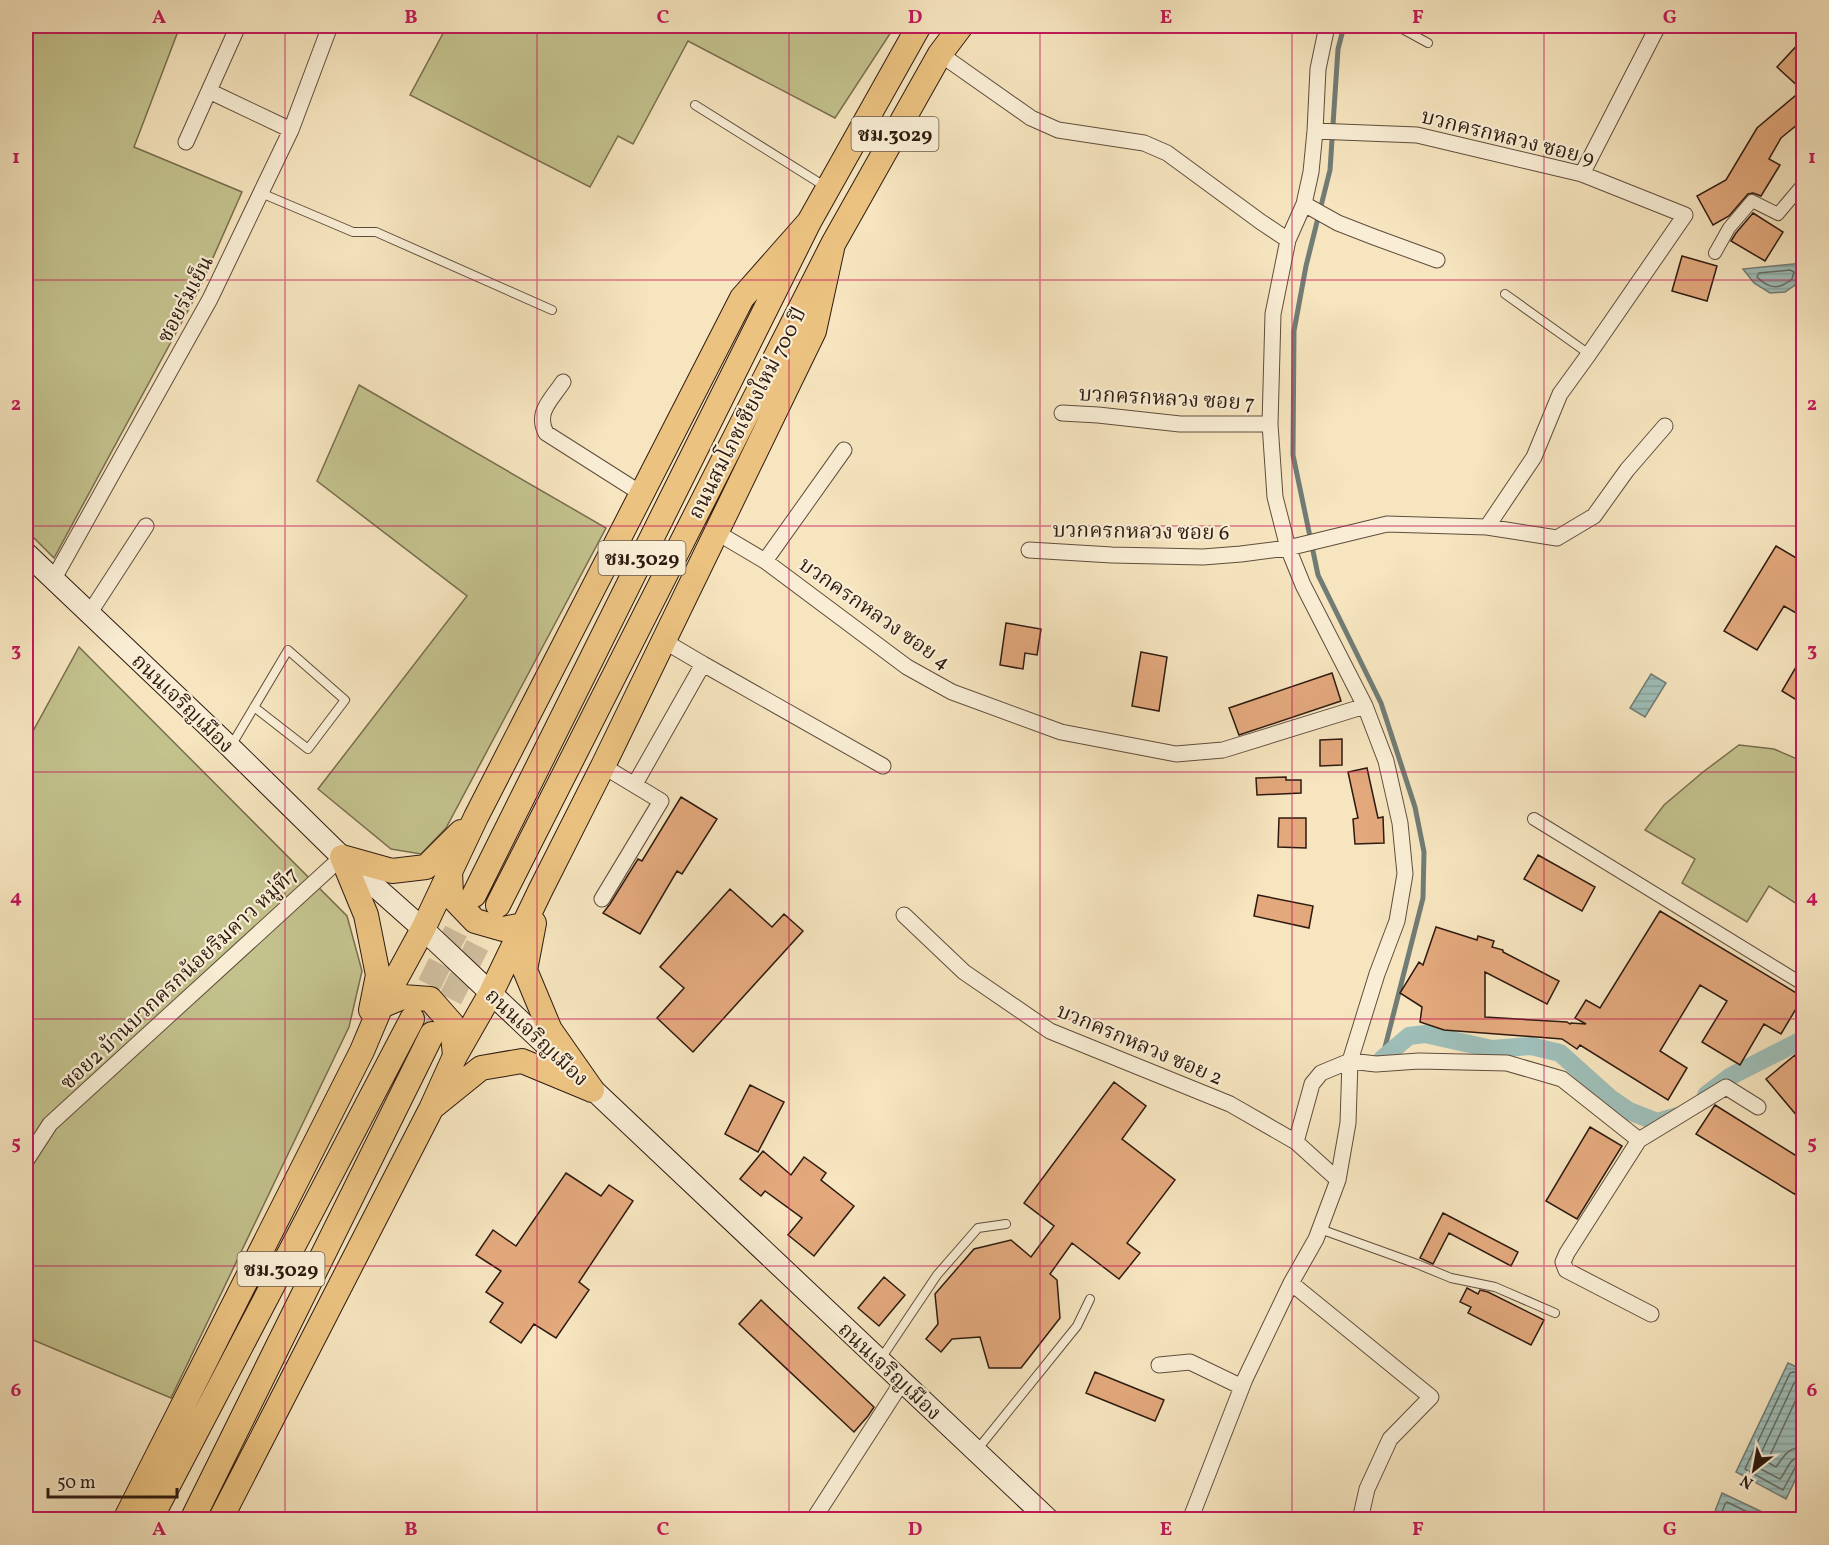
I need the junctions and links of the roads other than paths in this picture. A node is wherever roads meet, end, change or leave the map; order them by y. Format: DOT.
graph roads {
  1 [pos="238,26"];
  2 [pos="330,26"];
  3 [pos="919,26"];
  4 [pos="961,26"];
  5 [pos="1327,26"];
  6 [pos="1397,26"];
  7 [pos="1659,26"];
  8 [pos="1428,43"];
  9 [pos="940,54"];
  10 [pos="209,91"];
  11 [pos="695,105"];
  12 [pos="291,130"];
  13 [pos="1315,131"];
  14 [pos="186,142"];
  15 [pos="1582,174"];
  16 [pos="1803,183"];
  17 [pos="828,188"];
  18 [pos="261,193"];
  19 [pos="1304,204"];
  20 [pos="809,222"];
  21 [pos="1288,240"];
  22 [pos="832,244"];
  23 [pos="1715,253"];
  24 [pos="1437,260"];
  25 [pos="1505,294"];
  26 [pos="552,310"];
  27 [pos="1589,354"];
  28 [pos="563,382"];
  29 [pos="1062,413"];
  30 [pos="1270,424"];
  31 [pos="1665,426"];
  32 [pos="844,450"];
  33 [pos="642,494"];
  34 [pos="146,526"];
  35 [pos="1487,527"];
  36 [pos="716,532"];
  37 [pos="1288,548"];
  38 [pos="1029,550"];
  39 [pos="26,553"];
  40 [pos="765,561"];
  41 [pos="53,580"];
  42 [pos="89,614"];
  43 [pos="664,641"];
  44 [pos="703,664"];
  45 [pos="1365,706"];
  46 [pos="254,707"];
  47 [pos="230,747"];
  48 [pos="603,766"];
  49 [pos="883,766"];
  50 [pos="635,784"];
  51 [pos="476,817"];
  52 [pos="1534,819"];
  53 [pos="342,857"];
  54 [pos="450,870"];
  55 [pos="540,891"];
  56 [pos="474,895"];
  57 [pos="602,899"];
  58 [pos="498,905"];
  59 [pos="904,915"];
  60 [pos="523,925"];
  61 [pos="423,929"];
  62 [pos="1803,985"];
  63 [pos="490,993"];
  64 [pos="381,1006"];
  65 [pos="412,1019"];
  66 [pos="432,1034"];
  67 [pos="362,1051"];
  68 [pos="455,1056"];
  69 [pos="1350,1061"];
  70 [pos="592,1090"];
  71 [pos="1758,1107"];
  72 [pos="431,1109"];
  73 [pos="1639,1140"];
  74 [pos="1296,1142"];
  75 [pos="26,1161"];
  76 [pos="1338,1180"];
  77 [pos="1006,1224"];
  78 [pos="1320,1229"];
  79 [pos="1291,1283"];
  80 [pos="1090,1299"];
  81 [pos="1555,1313"];
  82 [pos="1651,1314"];
  83 [pos="879,1361"];
  84 [pos="1160,1365"];
  85 [pos="902,1382"];
  86 [pos="1242,1386"];
  87 [pos="976,1451"];
  88 [pos="125,1520"];
  89 [pos="150,1520"];
  90 [pos="192,1520"];
  91 [pos="220,1520"];
  92 [pos="813,1520"];
  93 [pos="1049,1520"];
  94 [pos="1190,1520"];
  95 [pos="1360,1520"];
  1 -- 10 [label="street"];
  2 -- 12 [label="street, ซอยร่มเย็น"];
  3 -- 17 [label="main road, ถนนสมโภชเชียงใหม่ 700 ปี / ชม.3029"];
  4 -- 9 [label="main road, ถนนสมโภชเชียงใหม่ 700 ปี / ชม.3029"];
  5 -- 13 [label="street"];
  6 -- 8 [label="lane"];
  7 -- 15 [label="street"];
  9 -- 21 [label="street"];
  9 -- 22 [label="main road, ถนนสมโภชเชียงใหม่ 700 ปี / ชม.3029"];
  10 -- 12 [label="street"];
  10 -- 14 [label="street"];
  11 -- 17 [label="lane"];
  12 -- 18 [label="street, ซอยร่มเย็น"];
  13 -- 15 [label="street, บวกครกหลวง ซอย 9"];
  13 -- 19 [label="street"];
  15 -- 27 [label="street, บวกครกหลวง ซอย 9"];
  16 -- 23 [label="street"];
  17 -- 20 [label="main road, ถนนสมโภชเชียงใหม่ 700 ปี / ชม.3029"];
  18 -- 26 [label="lane"];
  18 -- 41 [label="street, ซอยร่มเย็น"];
  19 -- 21 [label="street"];
  19 -- 24 [label="street"];
  20 -- 33 [label="main road"];
  20 -- 56 [label="main road, ถนนสมโภชเชียงใหม่ 700 ปี / ชม.3029"];
  21 -- 30 [label="street"];
  22 -- 36 [label="main road"];
  22 -- 58 [label="main road, ถนนสมโภชเชียงใหม่ 700 ปี / ชม.3029"];
  25 -- 27 [label="lane"];
  27 -- 35 [label="street"];
  28 -- 33 [label="street"];
  29 -- 30 [label="street, บวกครกหลวง ซอย 7"];
  30 -- 37 [label="street"];
  31 -- 35 [label="street, บวกครกหลวง ซอย 6"];
  32 -- 40 [label="street"];
  33 -- 51 [label="main road"];
  34 -- 42 [label="street"];
  35 -- 37 [label="street, บวกครกหลวง ซอย 6"];
  36 -- 40 [label="street, บวกครกหลวง ซอย 4"];
  36 -- 43 [label="main road"];
  37 -- 38 [label="street, บวกครกหลวง ซอย 6"];
  37 -- 45 [label="street"];
  39 -- 41 [label="main road, ถนนเจริญเมือง"];
  40 -- 45 [label="street, บวกครกหลวง ซอย 4"];
  41 -- 42 [label="main road, ถนนเจริญเมือง"];
  42 -- 47 [label="main road, ถนนเจริญเมือง"];
  43 -- 44 [label="street"];
  43 -- 48 [label="main road"];
  44 -- 49 [label="street"];
  44 -- 50 [label="street"];
  45 -- 69 [label="street"];
  46 -- 46 [label="lane"];
  46 -- 47 [label="lane"];
  47 -- 53 [label="main road, ถนนเจริญเมือง"];
  48 -- 50 [label="street"];
  48 -- 55 [label="main road"];
  50 -- 57 [label="street"];
  51 -- 53 [label="main road"];
  51 -- 54 [label="main road"];
  52 -- 62 [label="street"];
  53 -- 61 [label="main road, ถนนเจริญเมือง"];
  53 -- 67 [label="main road"];
  53 -- 75 [label="street, ซอย2 บ้านบวกครกน้อยริมคาว หมู่ที7"];
  54 -- 60 [label="main road"];
  54 -- 61 [label="main road"];
  55 -- 60 [label="main road"];
  55 -- 70 [label="main road"];
  59 -- 74 [label="street, บวกครกหลวง ซอย 2"];
  60 -- 63 [label="main road"];
  61 -- 63 [label="main road, ถนนเจริญเมือง"];
  61 -- 64 [label="main road"];
  63 -- 68 [label="main road"];
  63 -- 70 [label="main road, ถนนเจริญเมือง"];
  64 -- 67 [label="main road"];
  64 -- 68 [label="main road"];
  65 -- 89 [label="main road, ชม.3029"];
  66 -- 90 [label="main road, ชม.3029"];
  67 -- 88 [label="main road"];
  68 -- 72 [label="main road"];
  69 -- 73 [label="street"];
  69 -- 74 [label="street"];
  69 -- 76 [label="street"];
  70 -- 72 [label="main road"];
  70 -- 83 [label="main road, ถนนเจริญเมือง"];
  71 -- 73 [label="street"];
  72 -- 91 [label="main road"];
  73 -- 82 [label="street"];
  74 -- 76 [label="street, บวกครกหลวง ซอย 2"];
  76 -- 78 [label="street"];
  77 -- 83 [label="lane"];
  78 -- 79 [label="street"];
  78 -- 81 [label="lane"];
  79 -- 86 [label="street"];
  79 -- 95 [label="street"];
  80 -- 87 [label="lane"];
  83 -- 85 [label="main road, ถนนเจริญเมือง"];
  84 -- 86 [label="street"];
  85 -- 87 [label="main road, ถนนเจริญเมือง"];
  85 -- 92 [label="street"];
  86 -- 94 [label="street"];
  87 -- 93 [label="main road, ถนนเจริญเมือง"];
}
